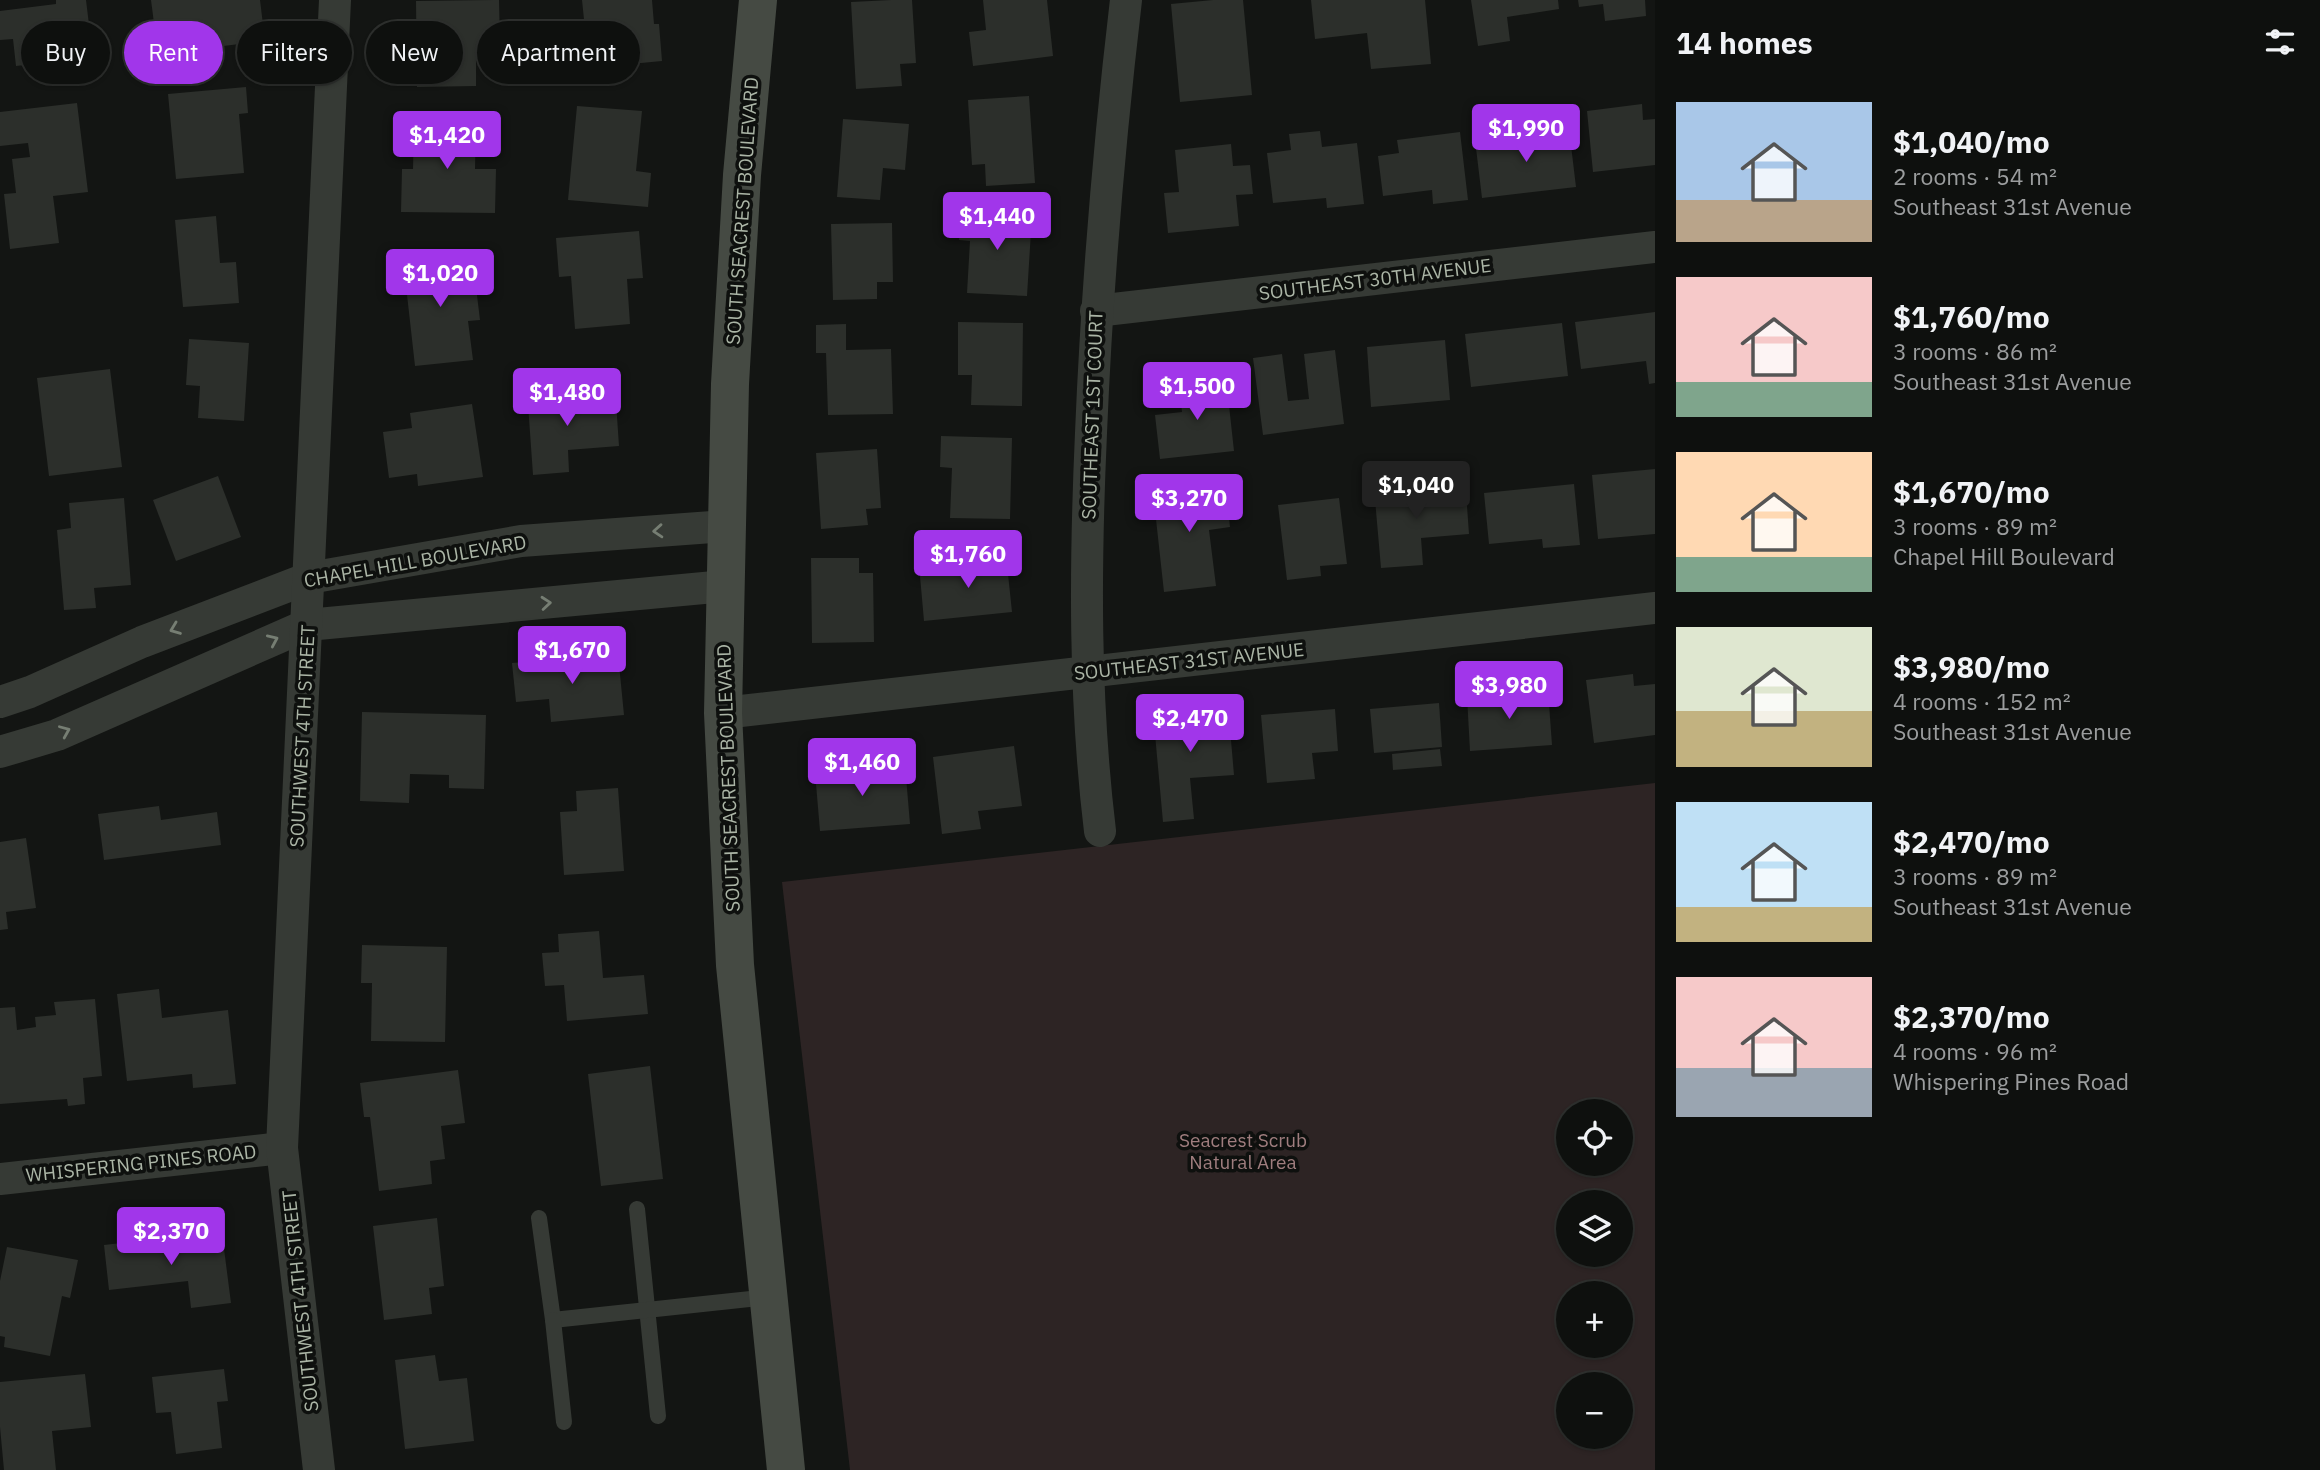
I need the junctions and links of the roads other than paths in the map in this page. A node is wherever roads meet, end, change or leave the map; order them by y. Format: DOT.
graph roads {
  1 [pos="335,0"];
  2 [pos="758,0"];
  3 [pos="1126,0"];
  4 [pos="1655,247"];
  5 [pos="1096,311"];
  6 [pos="726,526"];
  7 [pos="309,578"];
  8 [pos="725,586"];
  9 [pos="1655,608"];
  10 [pos="307,625"];
  11 [pos="1087,673"];
  12 [pos="0,702"];
  13 [pos="723,713"];
  14 [pos="1,747"];
  15 [pos="1100,831"];
  16 [pos="282,1148"];
  17 [pos="0,1179"];
  18 [pos="636,1209"];
  19 [pos="539,1218"];
  20 [pos="768,1297"];
  21 [pos="648,1310"];
  22 [pos="553,1320"];
  23 [pos="658,1416"];
  24 [pos="564,1422"];
  25 [pos="319,1470"];
  26 [pos="786,1470"];
  1 -- 7 [label="street, SOUTHWEST 4TH STREET"];
  2 -- 6 [label="street, SOUTH SEACREST BOULEVARD"];
  3 -- 5 [label="street, SOUTHEAST 1ST COURT"];
  4 -- 5 [label="street, SOUTHEAST 30TH AVENUE"];
  5 -- 11 [label="street, SOUTHEAST 1ST COURT"];
  6 -- 7 [label="street, CHAPEL HILL BOULEVARD, one-way"];
  6 -- 8 [label="street, SOUTH SEACREST BOULEVARD"];
  7 -- 10 [label="street, SOUTHWEST 4TH STREET"];
  7 -- 12 [label="street, CHAPEL HILL BOULEVARD, one-way"];
  10 -- 8 [label="street, one-way"];
  8 -- 13 [label="street, SOUTH SEACREST BOULEVARD"];
  9 -- 11 [label="street, SOUTHEAST 31ST AVENUE"];
  14 -- 10 [label="street, one-way"];
  10 -- 16 [label="street, SOUTHWEST 4TH STREET"];
  11 -- 13 [label="street, SOUTHEAST 31ST AVENUE"];
  11 -- 15 [label="street, SOUTHEAST 1ST COURT"];
  13 -- 20 [label="street, SOUTH SEACREST BOULEVARD"];
  16 -- 17 [label="street, WHISPERING PINES ROAD"];
  16 -- 25 [label="street, SOUTHWEST 4TH STREET"];
  18 -- 21 [label="lane"];
  19 -- 22 [label="lane"];
  20 -- 21 [label="lane"];
  20 -- 26 [label="street, SOUTH SEACREST BOULEVARD"];
  21 -- 22 [label="lane"];
  21 -- 23 [label="lane"];
  22 -- 24 [label="lane"];
}
